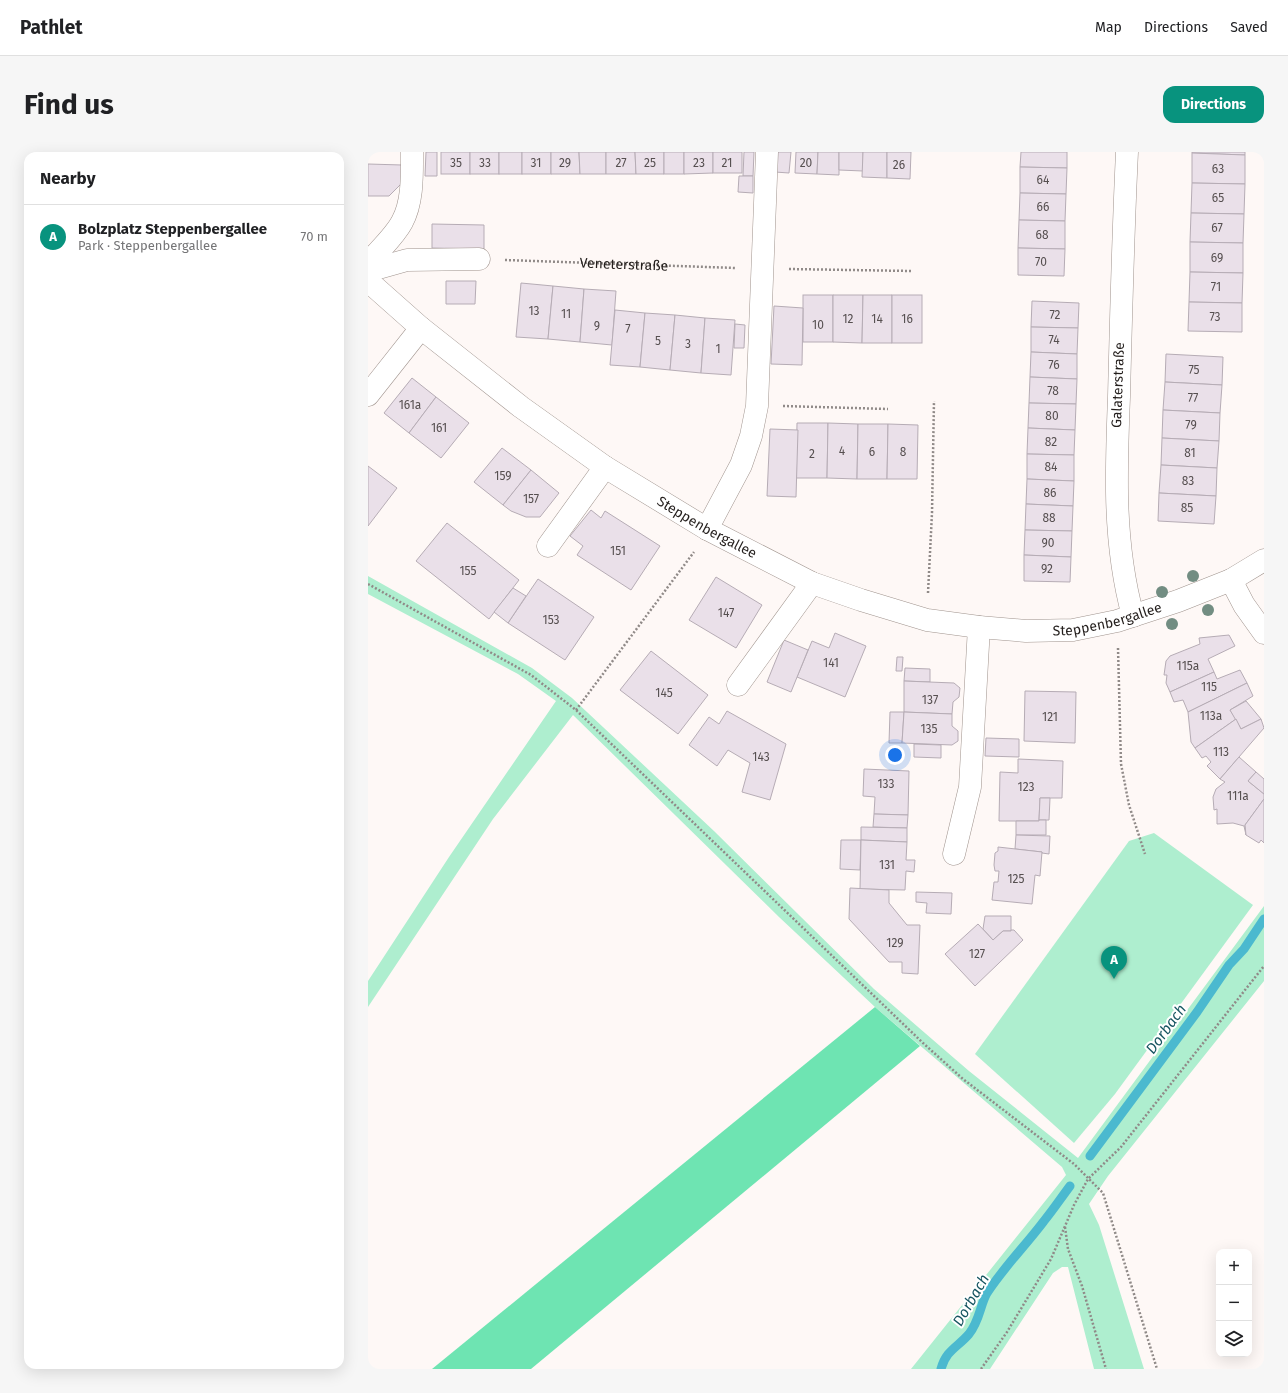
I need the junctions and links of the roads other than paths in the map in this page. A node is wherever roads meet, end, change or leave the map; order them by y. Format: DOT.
graph roads {
  1 [pos="412,152"];
  2 [pos="767,152"];
  3 [pos="1127,152"];
  4 [pos="479,259"];
  5 [pos="368,263"];
  6 [pos="368,271"];
  7 [pos="368,282"];
  8 [pos="421,328"];
  9 [pos="368,394"];
  10 [pos="605,467"];
  11 [pos="707,529"];
  12 [pos="548,546"];
  13 [pos="1264,560"];
  14 [pos="1230,580"];
  15 [pos="812,583"];
  16 [pos="1125,619"];
  17 [pos="979,627"];
  18 [pos="1264,633"];
  19 [pos="738,685"];
  20 [pos="954,854"];
  1 -- 5 [label="street"];
  2 -- 11 [label="street"];
  3 -- 16 [label="street, Galaterstraße"];
  4 -- 6 [label="street"];
  7 -- 8 [label="street, Steppenbergallee"];
  8 -- 9 [label="street"];
  8 -- 10 [label="street, Steppenbergallee"];
  10 -- 11 [label="street, Steppenbergallee"];
  10 -- 12 [label="street"];
  11 -- 15 [label="street, Steppenbergallee"];
  13 -- 14 [label="street, Steppenbergallee"];
  14 -- 16 [label="street, Steppenbergallee"];
  14 -- 18 [label="street"];
  15 -- 17 [label="street, Steppenbergallee"];
  15 -- 19 [label="street"];
  16 -- 17 [label="street, Steppenbergallee"];
  17 -- 20 [label="street"];
}
